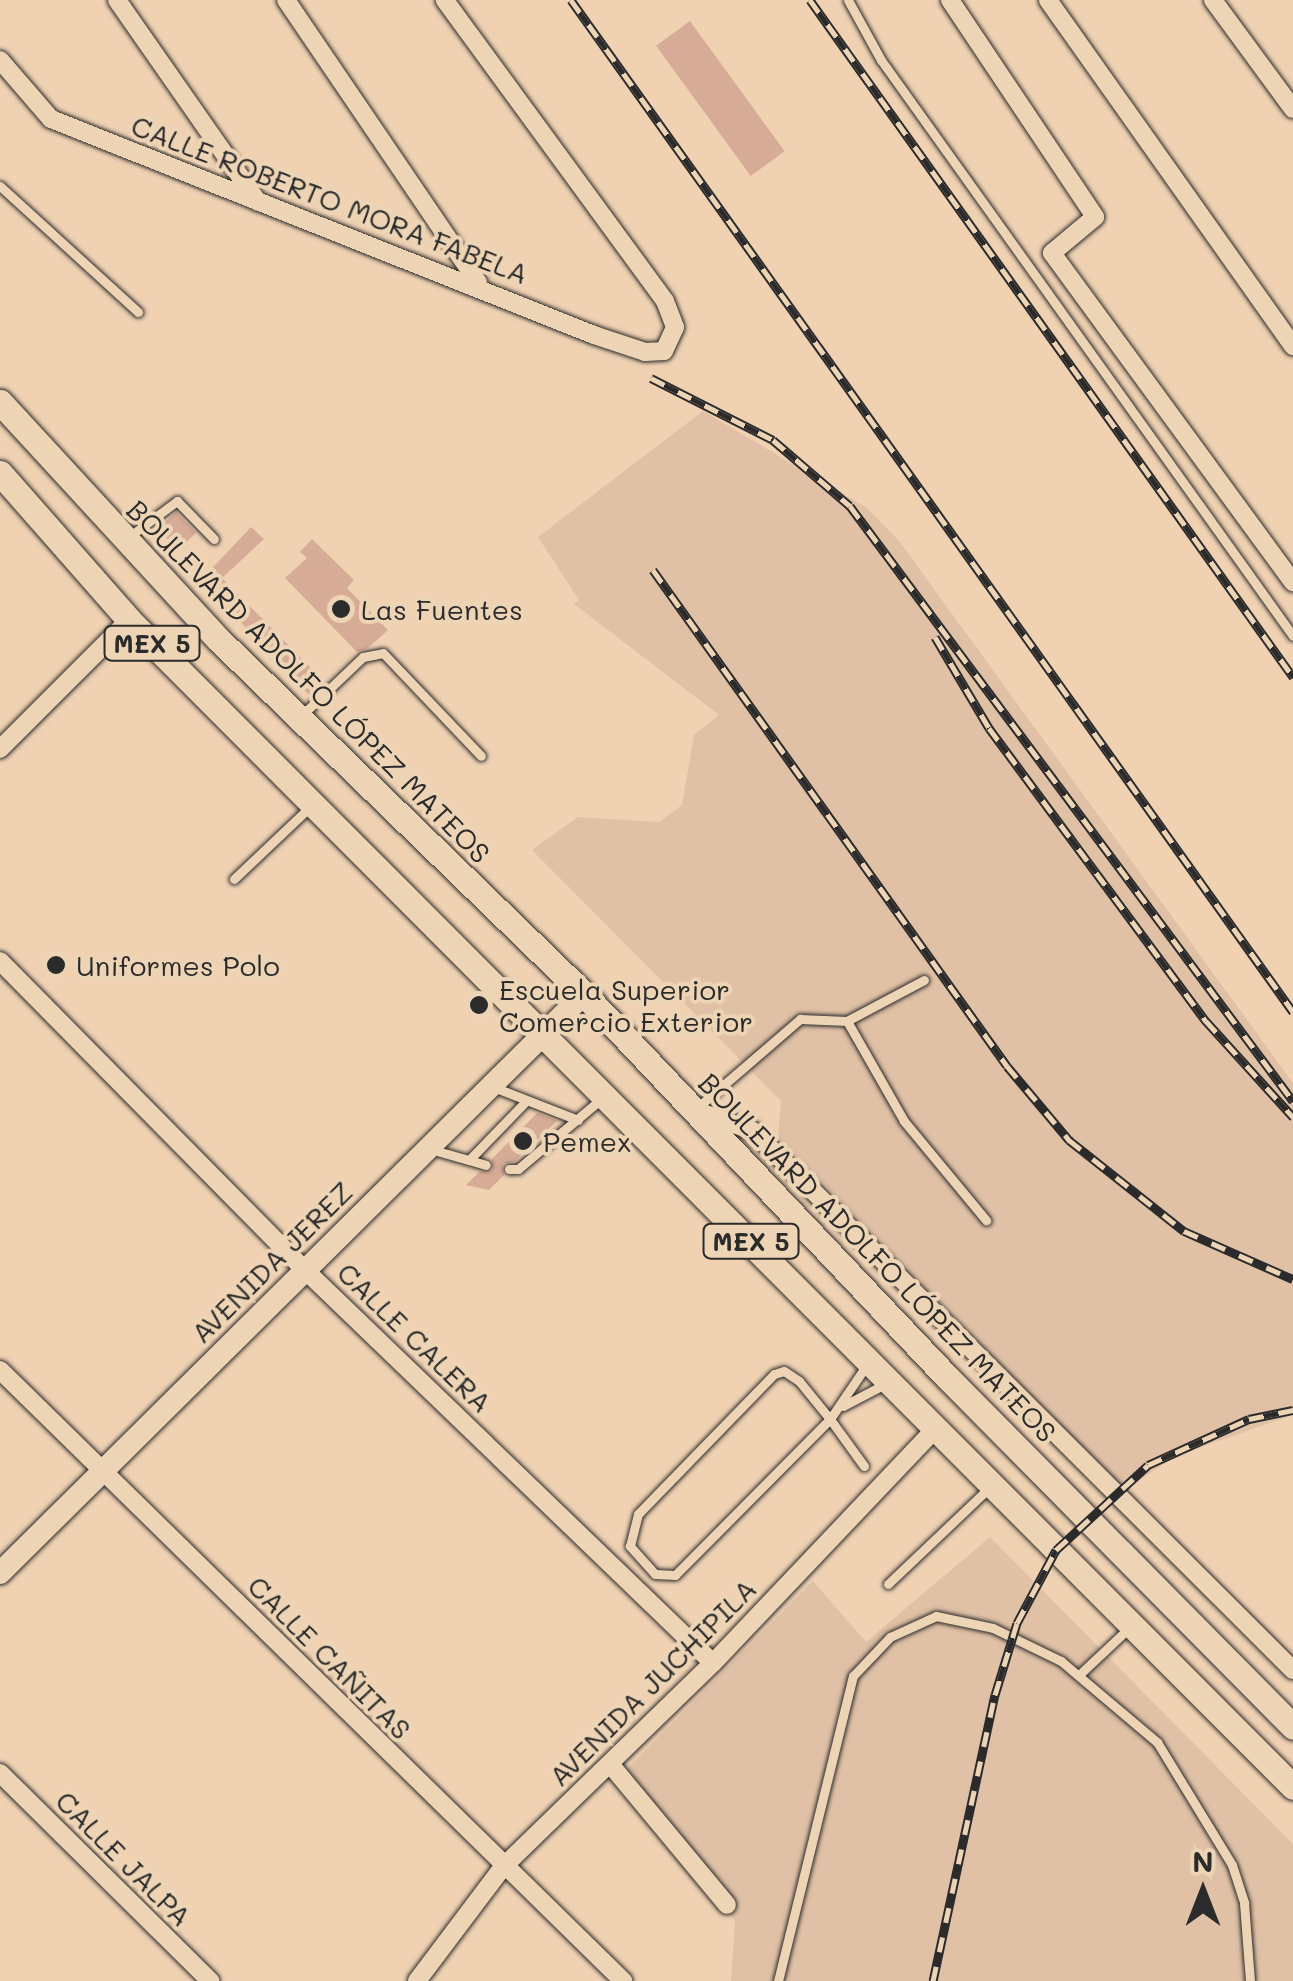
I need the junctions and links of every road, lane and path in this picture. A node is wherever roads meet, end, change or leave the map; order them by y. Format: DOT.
graph roads {
  1 [pos="117,0"];
  2 [pos="286,0"];
  3 [pos="445,0"];
  4 [pos="848,0"];
  5 [pos="950,0"];
  6 [pos="1048,0"];
  7 [pos="1213,0"];
  8 [pos="0,60"];
  9 [pos="1293,109"];
  10 [pos="0,186"];
  11 [pos="258,202"];
  12 [pos="478,284"];
  13 [pos="138,312"];
  14 [pos="1291,339"];
  15 [pos="0,402"];
  16 [pos="0,472"];
  17 [pos="214,539"];
  18 [pos="124,541"];
  19 [pos="1293,582"];
  20 [pos="130,620"];
  21 [pos="1293,636"];
  22 [pos="298,720"];
  23 [pos="0,749"];
  24 [pos="481,756"];
  25 [pos="314,804"];
  26 [pos="234,879"];
  27 [pos="0,961"];
  28 [pos="924,980"];
  29 [pos="584,994"];
  30 [pos="847,1021"];
  31 [pos="547,1036"];
  32 [pos="493,1087"];
  33 [pos="606,1095"];
  34 [pos="526,1100"];
  35 [pos="695,1110"];
  36 [pos="578,1120"];
  37 [pos="428,1148"];
  38 [pos="470,1160"];
  39 [pos="486,1165"];
  40 [pos="509,1169"];
  41 [pos="986,1220"];
  42 [pos="306,1270"];
  43 [pos="870,1360"];
  44 [pos="0,1370"];
  45 [pos="890,1381"];
  46 [pos="841,1408"];
  47 [pos="830,1419"];
  48 [pos="935,1429"];
  49 [pos="864,1466"];
  50 [pos="104,1472"];
  51 [pos="992,1485"];
  52 [pos="1062,1491"];
  53 [pos="1030,1524"];
  54 [pos="1118,1548"];
  55 [pos="0,1573"];
  56 [pos="1083,1577"];
  57 [pos="888,1584"];
  58 [pos="1131,1626"];
  59 [pos="713,1662"];
  60 [pos="1293,1670"];
  61 [pos="1080,1674"];
  62 [pos="1287,1710"];
  63 [pos="610,1764"];
  64 [pos="0,1773"];
  65 [pos="1293,1787"];
  66 [pos="503,1867"];
  67 [pos="727,1905"];
  68 [pos="419,1980"];
  69 [pos="210,1981"];
  70 [pos="623,1981"];
  71 [pos="778,1981"];
  72 [pos="1250,1981"];
  1 -- 11 [label="street"];
  2 -- 12 [label="street"];
  3 -- 12 [label="street, CALLE ROBERTO MORA FABELA"];
  4 -- 21 [label="lane"];
  5 -- 19 [label="street"];
  6 -- 14 [label="street"];
  7 -- 9 [label="street"];
  8 -- 11 [label="street, CALLE ROBERTO MORA FABELA"];
  10 -- 13 [label="lane"];
  11 -- 12 [label="street, CALLE ROBERTO MORA FABELA"];
  15 -- 18 [label="main road, BOULEVARD ADOLFO LÓPEZ MATEOS / MEX 5"];
  16 -- 20 [label="main road, MEX 5"];
  17 -- 18 [label="lane"];
  18 -- 22 [label="main road, BOULEVARD ADOLFO LÓPEZ MATEOS / MEX 5"];
  20 -- 23 [label="street"];
  20 -- 25 [label="main road, MEX 5"];
  22 -- 24 [label="lane"];
  22 -- 29 [label="main road, BOULEVARD ADOLFO LÓPEZ MATEOS / MEX 5"];
  25 -- 26 [label="lane"];
  25 -- 31 [label="main road, MEX 5"];
  27 -- 42 [label="street, CALLE CALERA"];
  28 -- 30 [label="lane"];
  29 -- 31 [label="street, AVENIDA JEREZ"];
  29 -- 35 [label="main road, BOULEVARD ADOLFO LÓPEZ MATEOS / MEX 5"];
  30 -- 35 [label="lane"];
  30 -- 41 [label="lane"];
  31 -- 32 [label="street, AVENIDA JEREZ"];
  31 -- 33 [label="main road, MEX 5"];
  32 -- 34 [label="lane"];
  32 -- 37 [label="street, AVENIDA JEREZ"];
  33 -- 36 [label="lane"];
  33 -- 43 [label="main road, MEX 5"];
  34 -- 36 [label="lane"];
  34 -- 38 [label="lane"];
  35 -- 52 [label="main road, BOULEVARD ADOLFO LÓPEZ MATEOS / MEX 5"];
  35 -- 60 [label="street"];
  36 -- 40 [label="lane"];
  37 -- 38 [label="lane"];
  37 -- 42 [label="street, AVENIDA JEREZ"];
  38 -- 39 [label="lane"];
  42 -- 50 [label="street, AVENIDA JEREZ"];
  42 -- 59 [label="street, CALLE CALERA"];
  43 -- 45 [label="main road, MEX 5"];
  43 -- 46 [label="lane"];
  44 -- 50 [label="street, CALLE CAÑITAS"];
  45 -- 46 [label="lane"];
  45 -- 48 [label="main road, MEX 5"];
  46 -- 47 [label="lane"];
  47 -- 47 [label="lane"];
  47 -- 49 [label="lane"];
  48 -- 51 [label="main road, MEX 5"];
  48 -- 59 [label="street, AVENIDA JUCHIPILA"];
  50 -- 55 [label="street, AVENIDA JEREZ"];
  50 -- 66 [label="street, CALLE CAÑITAS"];
  51 -- 53 [label="main road, MEX 5"];
  51 -- 57 [label="lane"];
  52 -- 53 [label="main road"];
  52 -- 54 [label="main road, BOULEVARD ADOLFO LÓPEZ MATEOS / MEX 5"];
  53 -- 56 [label="main road, MEX 5"];
  54 -- 56 [label="main road"];
  54 -- 62 [label="main road, BOULEVARD ADOLFO LÓPEZ MATEOS / MEX 5"];
  56 -- 58 [label="main road, MEX 5"];
  58 -- 61 [label="lane"];
  58 -- 65 [label="main road, MEX 5"];
  59 -- 63 [label="street, AVENIDA JUCHIPILA"];
  61 -- 71 [label="lane"];
  61 -- 72 [label="lane"];
  63 -- 66 [label="street, AVENIDA JUCHIPILA"];
  63 -- 67 [label="street"];
  64 -- 69 [label="street, CALLE JALPA"];
  66 -- 68 [label="street, AVENIDA JUCHIPILA"];
  66 -- 70 [label="street, CALLE CAÑITAS"];
}
